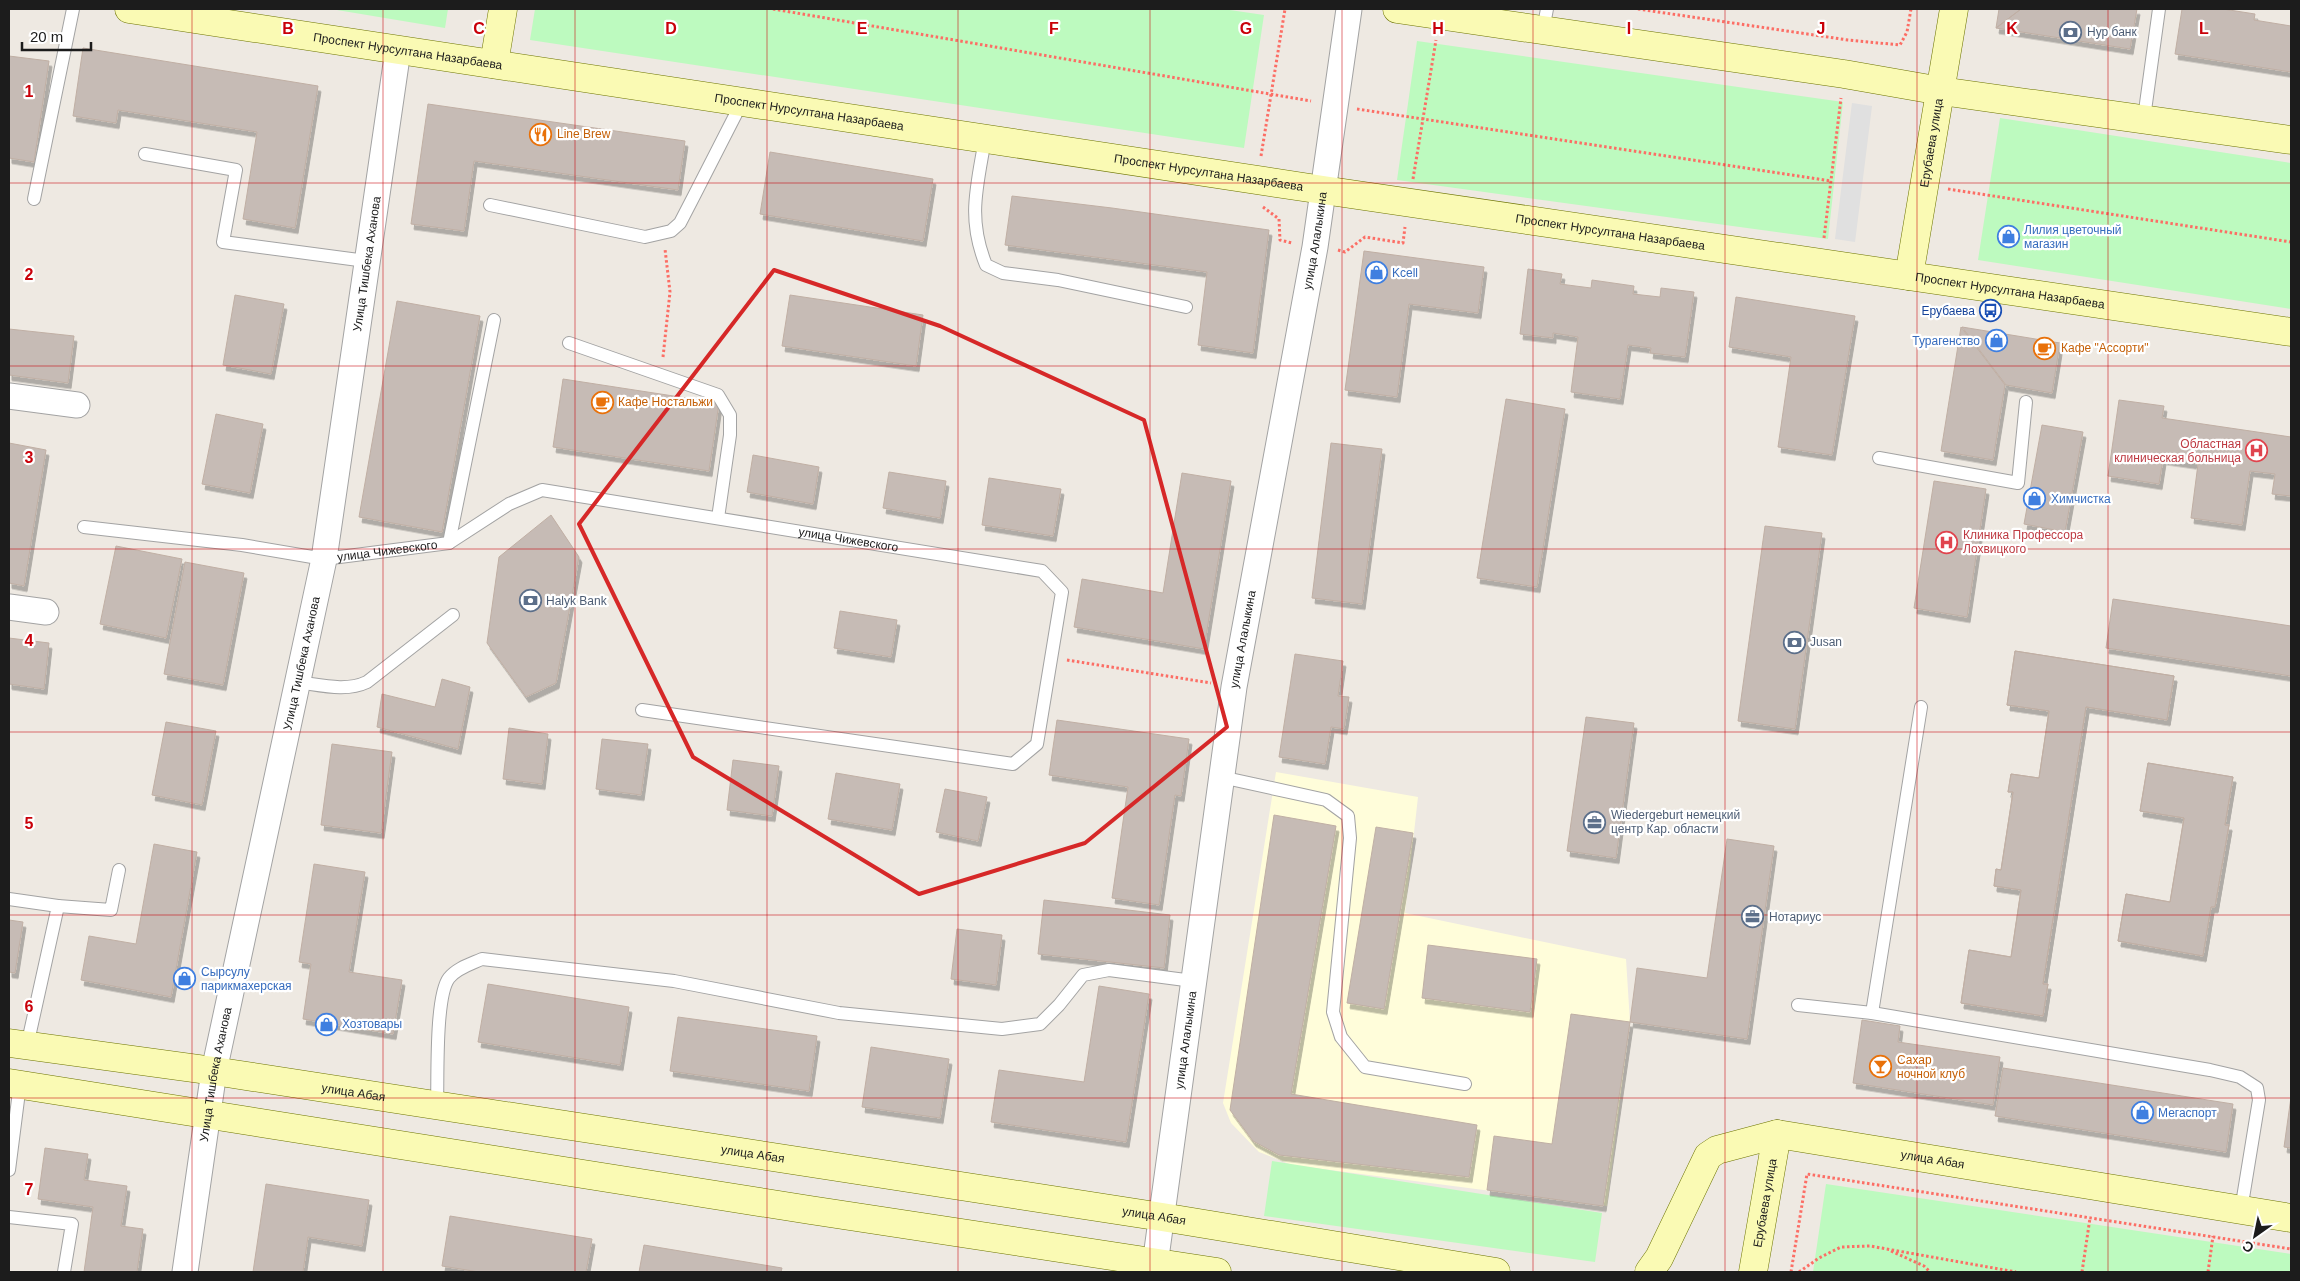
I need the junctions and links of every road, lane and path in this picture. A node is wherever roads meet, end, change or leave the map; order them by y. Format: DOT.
graph roads {
  1 [pos="73,9"];
  2 [pos="129,9"];
  3 [pos="503,9"];
  4 [pos="773,9"];
  5 [pos="1349,9"];
  6 [pos="1397,9"];
  7 [pos="1638,9"];
  8 [pos="1911,9"];
  9 [pos="1954,9"];
  10 [pos="2159,9"];
  11 [pos="1440,15"];
  12 [pos="241,17"];
  13 [pos="1545,19"];
  14 [pos="1848,40"];
  15 [pos="398,50"];
  16 [pos="494,64"];
  17 [pos="1844,74"];
  18 [pos="1942,91"];
  19 [pos="742,102"];
  20 [pos="1335,106"];
  21 [pos="1424,117"];
  22 [pos="2144,118"];
  23 [pos="984,139"];
  24 [pos="2291,140"];
  25 [pos="145,154"];
  26 [pos="1831,181"];
  27 [pos="1924,185"];
  28 [pos="1323,190"];
  29 [pos="34,199"];
  30 [pos="490,205"];
  31 [pos="664,233"];
  32 [pos="2291,242"];
  33 [pos="366,261"];
  34 [pos="1821,263"];
  35 [pos="1909,276"];
  36 [pos="1186,307"];
  37 [pos="494,320"];
  38 [pos="2291,332"];
  39 [pos="569,343"];
  40 [pos="660,375"];
  41 [pos="9,396"];
  42 [pos="2026,402"];
  43 [pos="78,405"];
  44 [pos="1879,458"];
  45 [pos="718,518"];
  46 [pos="84,527"];
  47 [pos="449,543"];
  48 [pos="324,559"];
  49 [pos="9,607"];
  50 [pos="46,612"];
  51 [pos="453,615"];
  52 [pos="1052,658"];
  53 [pos="297,682"];
  54 [pos="1234,686"];
  55 [pos="1921,707"];
  56 [pos="642,710"];
  57 [pos="1221,777"];
  58 [pos="119,870"];
  59 [pos="9,899"];
  60 [pos="58,906"];
  61 [pos="1193,980"];
  62 [pos="1798,1005"];
  63 [pos="1872,1013"];
  64 [pos="18,1044"];
  65 [pos="214,1071"];
  66 [pos="14,1083"];
  67 [pos="1465,1084"];
  68 [pos="436,1106"];
  69 [pos="207,1114"];
  70 [pos="1777,1134"];
  71 [pos="9,1170"];
  72 [pos="2228,1208"];
  73 [pos="9,1217"];
  74 [pos="1162,1217"];
  75 [pos="2090,1218"];
  76 [pos="2291,1218"];
  77 [pos="2212,1237"];
  78 [pos="1884,1248"];
  79 [pos="2291,1249"];
  80 [pos="1155,1268"];
  81 [pos="64,1272"];
  82 [pos="185,1272"];
  83 [pos="1217,1272"];
  84 [pos="1496,1272"];
  85 [pos="1649,1272"];
  86 [pos="1753,1272"];
  87 [pos="1792,1272"];
  88 [pos="1799,1272"];
  89 [pos="1930,1272"];
  90 [pos="2016,1272"];
  91 [pos="2082,1272"];
  92 [pos="2208,1272"];
  1 -- 29 [label="lane"];
  2 -- 12 [label="main road, Проспект Нурсултана Назарбаева"];
  3 -- 16 [label="main road"];
  4 -- 20 [label="path"];
  5 -- 20 [label="street, улица Алалыкина"];
  6 -- 11 [label="main road"];
  7 -- 14 [label="path"];
  8 -- 14 [label="path"];
  9 -- 18 [label="main road, Ерубаева улица"];
  10 -- 22 [label="lane"];
  11 -- 13 [label="main road"];
  11 -- 21 [label="path"];
  12 -- 15 [label="main road, Проспект Нурсултана Назарбаева"];
  13 -- 17 [label="main road"];
  14 -- 17 [label="path"];
  15 -- 16 [label="main road, Проспект Нурсултана Назарбаева"];
  15 -- 33 [label="street, Улица Тишбека Аханова"];
  16 -- 19 [label="main road, Проспект Нурсултана Назарбаева"];
  17 -- 18 [label="main road"];
  17 -- 26 [label="path"];
  18 -- 22 [label="main road"];
  18 -- 27 [label="main road, Ерубаева улица"];
  19 -- 23 [label="main road, Проспект Нурсултана Назарбаева"];
  19 -- 31 [label="lane"];
  20 -- 21 [label="path"];
  20 -- 28 [label="street, улица Алалыкина"];
  21 -- 26 [label="path"];
  22 -- 24 [label="main road"];
  23 -- 28 [label="main road, Проспект Нурсултана Назарбаева"];
  23 -- 36 [label="lane"];
  25 -- 33 [label="lane"];
  26 -- 34 [label="path"];
  27 -- 32 [label="path"];
  27 -- 35 [label="main road, Ерубаева улица"];
  28 -- 34 [label="main road, Проспект Нурсултана Назарбаева"];
  28 -- 54 [label="street, улица Алалыкина"];
  30 -- 31 [label="lane"];
  31 -- 40 [label="path"];
  33 -- 48 [label="street, Улица Тишбека Аханова"];
  34 -- 35 [label="main road, Проспект Нурсултана Назарбаева"];
  35 -- 38 [label="main road, Проспект Нурсултана Назарбаева"];
  37 -- 47 [label="lane"];
  39 -- 40 [label="lane"];
  40 -- 45 [label="lane"];
  41 -- 43 [label="street"];
  42 -- 44 [label="lane"];
  45 -- 47 [label="lane, улица Чижевского"];
  45 -- 52 [label="lane, улица Чижевского"];
  46 -- 48 [label="lane, улица Чижевского"];
  47 -- 48 [label="lane, улица Чижевского"];
  48 -- 53 [label="street, Улица Тишбека Аханова"];
  49 -- 50 [label="street"];
  51 -- 53 [label="lane"];
  52 -- 54 [label="path"];
  52 -- 56 [label="lane, улица Чижевского"];
  53 -- 65 [label="street, Улица Тишбека Аханова"];
  54 -- 57 [label="street, улица Алалыкина"];
  55 -- 63 [label="lane"];
  57 -- 61 [label="street, улица Алалыкина"];
  57 -- 67 [label="lane"];
  58 -- 60 [label="lane"];
  59 -- 60 [label="lane"];
  60 -- 64 [label="lane"];
  61 -- 68 [label="lane"];
  61 -- 74 [label="street, улица Алалыкина"];
  62 -- 63 [label="lane"];
  63 -- 72 [label="lane"];
  64 -- 65 [label="main road, улица Абая"];
  65 -- 68 [label="main road, улица Абая"];
  65 -- 69 [label="street, Улица Тишбека Аханова"];
  66 -- 69 [label="main road"];
  66 -- 71 [label="lane"];
  68 -- 74 [label="main road, улица Абая"];
  69 -- 80 [label="main road"];
  69 -- 82 [label="street, Улица Тишбека Аханова"];
  70 -- 72 [label="main road, улица Абая"];
  70 -- 85 [label="main road, улица Абая"];
  70 -- 86 [label="main road, Ерубаева улица"];
  72 -- 76 [label="main road, улица Абая"];
  72 -- 77 [label="path"];
  73 -- 81 [label="lane"];
  74 -- 80 [label="street, улица Алалыкина"];
  74 -- 84 [label="main road, улица Абая"];
  75 -- 77 [label="path"];
  75 -- 87 [label="path"];
  75 -- 91 [label="path"];
  77 -- 79 [label="path"];
  77 -- 92 [label="path"];
  78 -- 88 [label="path"];
  78 -- 89 [label="path"];
  78 -- 90 [label="path"];
  80 -- 83 [label="main road"];
}
